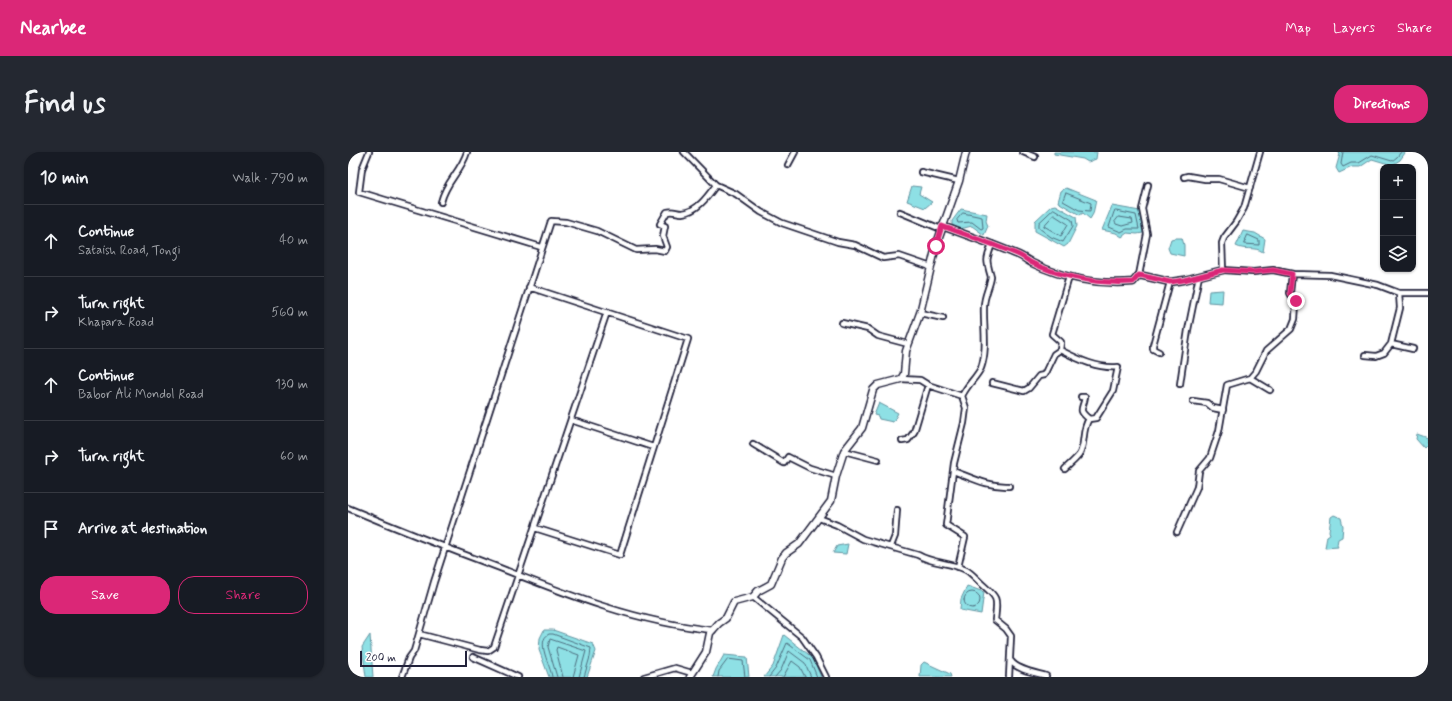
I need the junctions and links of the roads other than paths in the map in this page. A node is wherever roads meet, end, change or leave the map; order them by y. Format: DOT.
graph roads {
  1 [pos="369,152"];
  2 [pos="467,152"];
  3 [pos="684,152"];
  4 [pos="794,152"];
  5 [pos="966,152"];
  6 [pos="1023,152"];
  7 [pos="1260,152"];
  8 [pos="1035,158"];
  9 [pos="788,165"];
  10 [pos="921,172"];
  11 [pos="1184,177"];
  12 [pos="958,182"];
  13 [pos="716,185"];
  14 [pos="1148,185"];
  15 [pos="1250,188"];
  16 [pos="441,202"];
  17 [pos="900,212"];
  18 [pos="942,227"];
  19 [pos="992,244"];
  20 [pos="541,247"];
  21 [pos="930,267"];
  22 [pos="1223,270"];
  23 [pos="1292,274"];
  24 [pos="1139,275"];
  25 [pos="1199,276"];
  26 [pos="1069,277"];
  27 [pos="1170,282"];
  28 [pos="529,288"];
  29 [pos="1428,293"];
  30 [pos="1399,294"];
  31 [pos="607,312"];
  32 [pos="920,313"];
  33 [pos="943,318"];
  34 [pos="842,323"];
  35 [pos="908,344"];
  36 [pos="1390,344"];
  37 [pos="1413,349"];
  38 [pos="1060,350"];
  39 [pos="1159,352"];
  40 [pos="1365,354"];
  41 [pos="1250,378"];
  42 [pos="902,379"];
  43 [pos="992,383"];
  44 [pos="1180,384"];
  45 [pos="928,385"];
  46 [pos="1270,390"];
  47 [pos="962,396"];
  48 [pos="1081,397"];
  49 [pos="1193,401"];
  50 [pos="1223,410"];
  51 [pos="1089,419"];
  52 [pos="571,420"];
  53 [pos="902,441"];
  54 [pos="753,444"];
  55 [pos="653,447"];
  56 [pos="844,451"];
  57 [pos="878,460"];
  58 [pos="1065,469"];
  59 [pos="953,471"];
  60 [pos="836,476"];
  61 [pos="1009,486"];
  62 [pos="348,508"];
  63 [pos="897,510"];
  64 [pos="818,518"];
  65 [pos="535,528"];
  66 [pos="1176,532"];
  67 [pos="891,546"];
  68 [pos="445,547"];
  69 [pos="958,567"];
  70 [pos="518,576"];
  71 [pos="754,597"];
  72 [pos="713,630"];
  73 [pos="419,634"];
  74 [pos="473,657"];
  75 [pos="1011,661"];
  76 [pos="691,675"];
  77 [pos="1046,676"];
  78 [pos="402,677"];
  79 [pos="518,677"];
  80 [pos="644,677"];
  81 [pos="826,677"];
  82 [pos="1010,677"];
  1 -- 20 [label="street"];
  2 -- 16 [label="street"];
  3 -- 13 [label="street"];
  4 -- 9 [label="street"];
  5 -- 12 [label="street"];
  6 -- 8 [label="street"];
  7 -- 15 [label="street"];
  10 -- 12 [label="street"];
  11 -- 15 [label="street"];
  12 -- 18 [label="street"];
  13 -- 20 [label="street"];
  13 -- 21 [label="street"];
  14 -- 24 [label="street"];
  15 -- 22 [label="street"];
  17 -- 18 [label="street"];
  18 -- 19 [label="street"];
  18 -- 21 [label="street"];
  19 -- 26 [label="street"];
  19 -- 47 [label="street"];
  20 -- 28 [label="street"];
  21 -- 32 [label="street"];
  22 -- 23 [label="street"];
  22 -- 25 [label="street"];
  23 -- 30 [label="street"];
  23 -- 41 [label="street"];
  24 -- 26 [label="street"];
  24 -- 27 [label="street"];
  25 -- 27 [label="street"];
  25 -- 44 [label="street"];
  26 -- 38 [label="street"];
  27 -- 39 [label="street"];
  28 -- 31 [label="street"];
  28 -- 68 [label="street"];
  29 -- 30 [label="street"];
  30 -- 36 [label="street"];
  31 -- 52 [label="street"];
  31 -- 55 [label="street"];
  32 -- 33 [label="street"];
  32 -- 35 [label="street"];
  34 -- 35 [label="street"];
  35 -- 42 [label="street"];
  36 -- 37 [label="street"];
  36 -- 40 [label="street"];
  38 -- 43 [label="street"];
  38 -- 51 [label="street"];
  41 -- 46 [label="street"];
  41 -- 50 [label="street"];
  42 -- 45 [label="street"];
  42 -- 56 [label="street"];
  45 -- 47 [label="street"];
  45 -- 53 [label="street"];
  47 -- 59 [label="street"];
  48 -- 51 [label="street"];
  49 -- 50 [label="street"];
  50 -- 66 [label="street"];
  51 -- 58 [label="street"];
  52 -- 55 [label="street"];
  52 -- 65 [label="street"];
  54 -- 60 [label="street"];
  55 -- 65 [label="street"];
  56 -- 57 [label="street"];
  56 -- 60 [label="street"];
  59 -- 61 [label="street"];
  59 -- 69 [label="street"];
  60 -- 64 [label="street"];
  62 -- 68 [label="street"];
  63 -- 67 [label="street"];
  64 -- 67 [label="street"];
  64 -- 71 [label="street"];
  65 -- 70 [label="street"];
  67 -- 69 [label="street"];
  68 -- 70 [label="street"];
  68 -- 73 [label="street"];
  69 -- 75 [label="street"];
  70 -- 72 [label="street"];
  70 -- 73 [label="street"];
  71 -- 72 [label="street"];
  71 -- 81 [label="street"];
  72 -- 76 [label="street"];
  73 -- 78 [label="street"];
  74 -- 79 [label="street"];
  75 -- 77 [label="street"];
  75 -- 82 [label="street"];
  76 -- 80 [label="street"];
}
